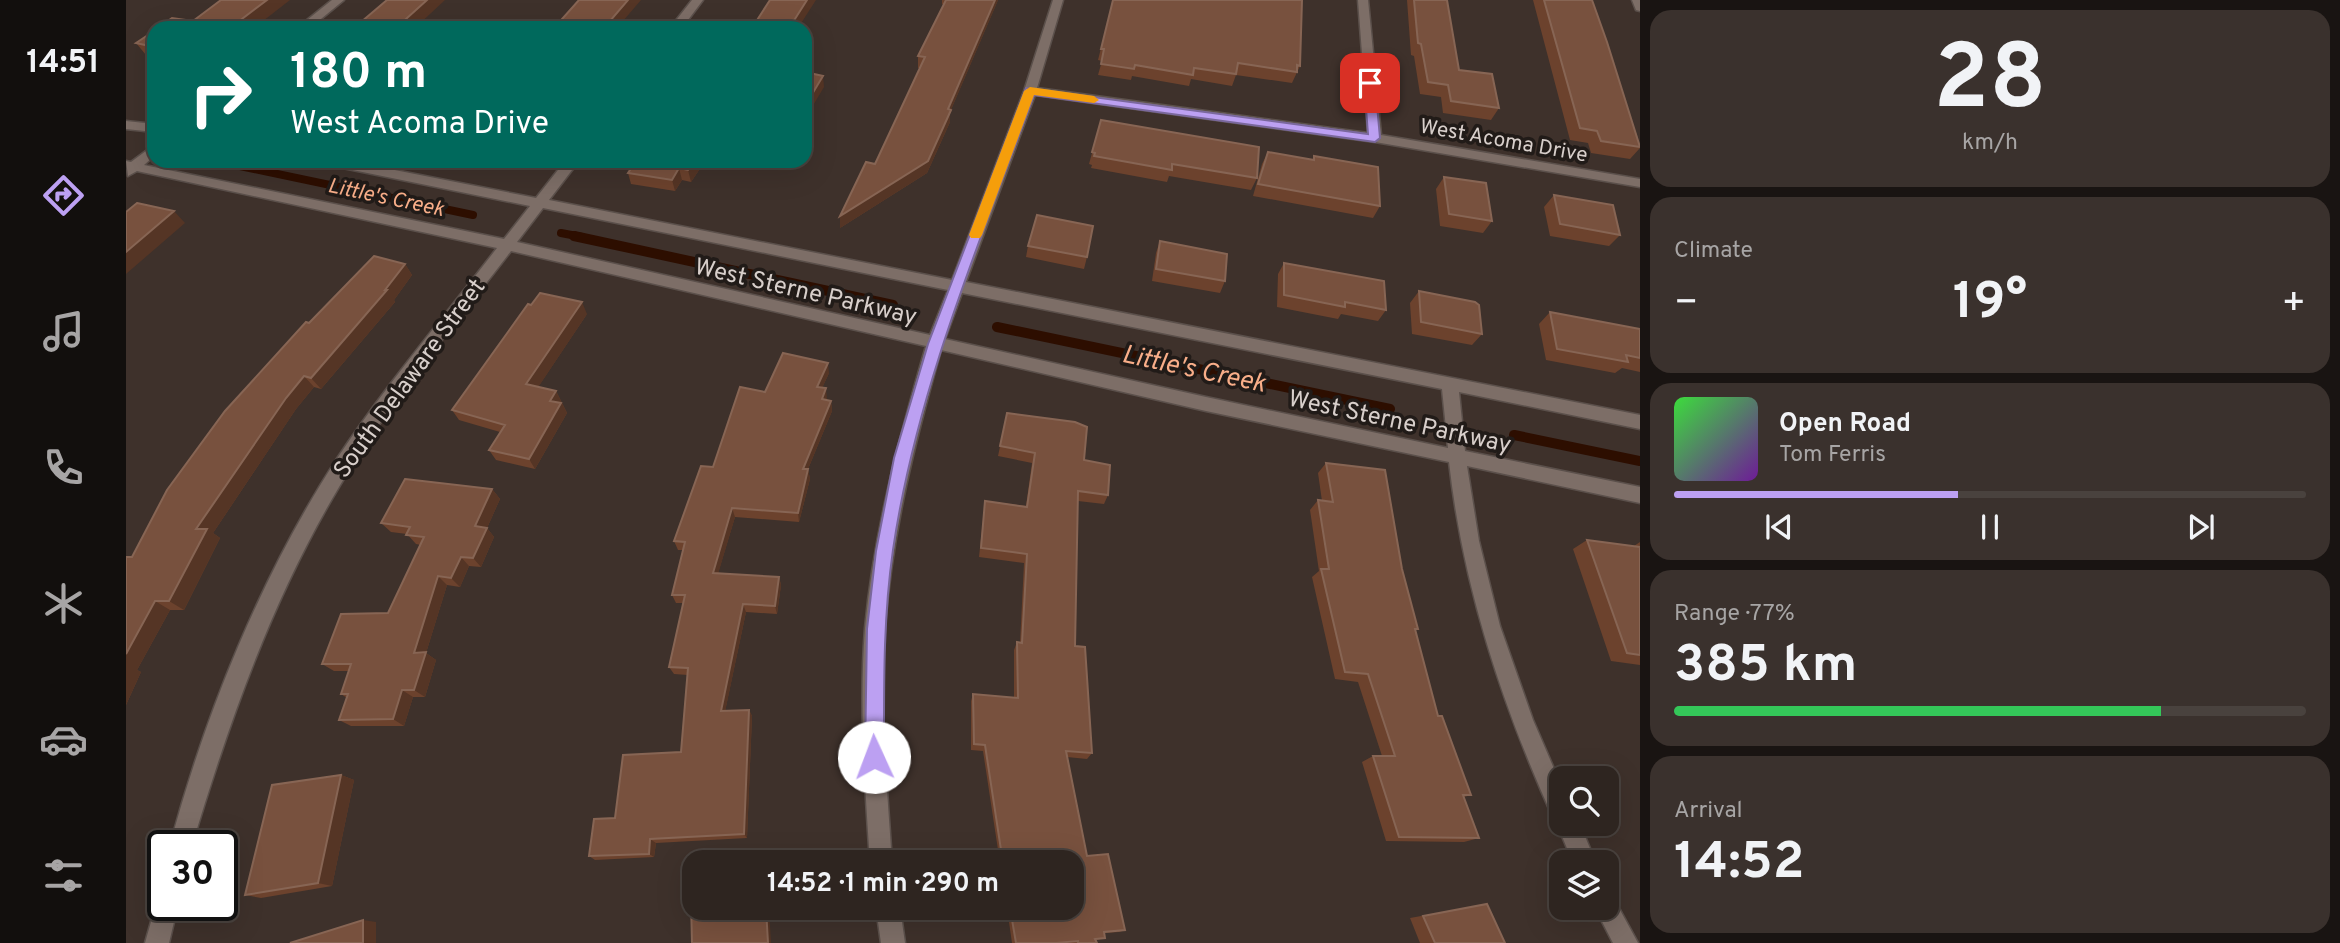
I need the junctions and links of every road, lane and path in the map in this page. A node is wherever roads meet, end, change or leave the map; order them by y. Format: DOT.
graph roads {
  1 [pos="339,0"];
  2 [pos="698,0"];
  3 [pos="1058,0"];
  4 [pos="1363,0"];
  5 [pos="1637,0"];
  6 [pos="1640,8"];
  7 [pos="312,21"];
  8 [pos="682,21"];
  9 [pos="1030,91"];
  10 [pos="126,125"];
  11 [pos="147,127"];
  12 [pos="1375,138"];
  13 [pos="147,154"];
  14 [pos="129,168"];
  15 [pos="363,168"];
  16 [pos="567,168"];
  17 [pos="1640,183"];
  18 [pos="540,203"];
  19 [pos="507,245"];
  20 [pos="956,286"];
  21 [pos="935,344"];
  22 [pos="1450,383"];
  23 [pos="1640,422"];
  24 [pos="1458,455"];
  25 [pos="1640,495"];
  26 [pos="1549,784"];
  27 [pos="185,830"];
  28 [pos="880,850"];
  29 [pos="890,920"];
  30 [pos="1613,920"];
  31 [pos="162,921"];
  32 [pos="157,943"];
  33 [pos="893,943"];
  34 [pos="1626,943"];
  1 -- 7 [label="street"];
  2 -- 8 [label="street"];
  3 -- 9 [label="street"];
  4 -- 12 [label="street"];
  5 -- 6 [label="street"];
  9 -- 12 [label="street, West Acoma Drive"];
  9 -- 20 [label="street"];
  10 -- 11 [label="street"];
  12 -- 17 [label="street, West Acoma Drive"];
  13 -- 14 [label="street"];
  14 -- 19 [label="street, West Sterne Parkway"];
  15 -- 18 [label="street, West Sterne Parkway"];
  16 -- 18 [label="street, South Delaware Street"];
  18 -- 19 [label="street, South Delaware Street"];
  18 -- 20 [label="street, West Sterne Parkway"];
  19 -- 21 [label="street, West Sterne Parkway"];
  19 -- 27 [label="street, South Delaware Street"];
  20 -- 21 [label="street"];
  20 -- 22 [label="street, West Sterne Parkway"];
  21 -- 24 [label="street, West Sterne Parkway"];
  21 -- 28 [label="street"];
  22 -- 23 [label="street, West Sterne Parkway"];
  22 -- 24 [label="street"];
  24 -- 25 [label="street, West Sterne Parkway"];
  24 -- 26 [label="street"];
  29 -- 33 [label="street"];
  30 -- 34 [label="street"];
  31 -- 32 [label="street"];
}
